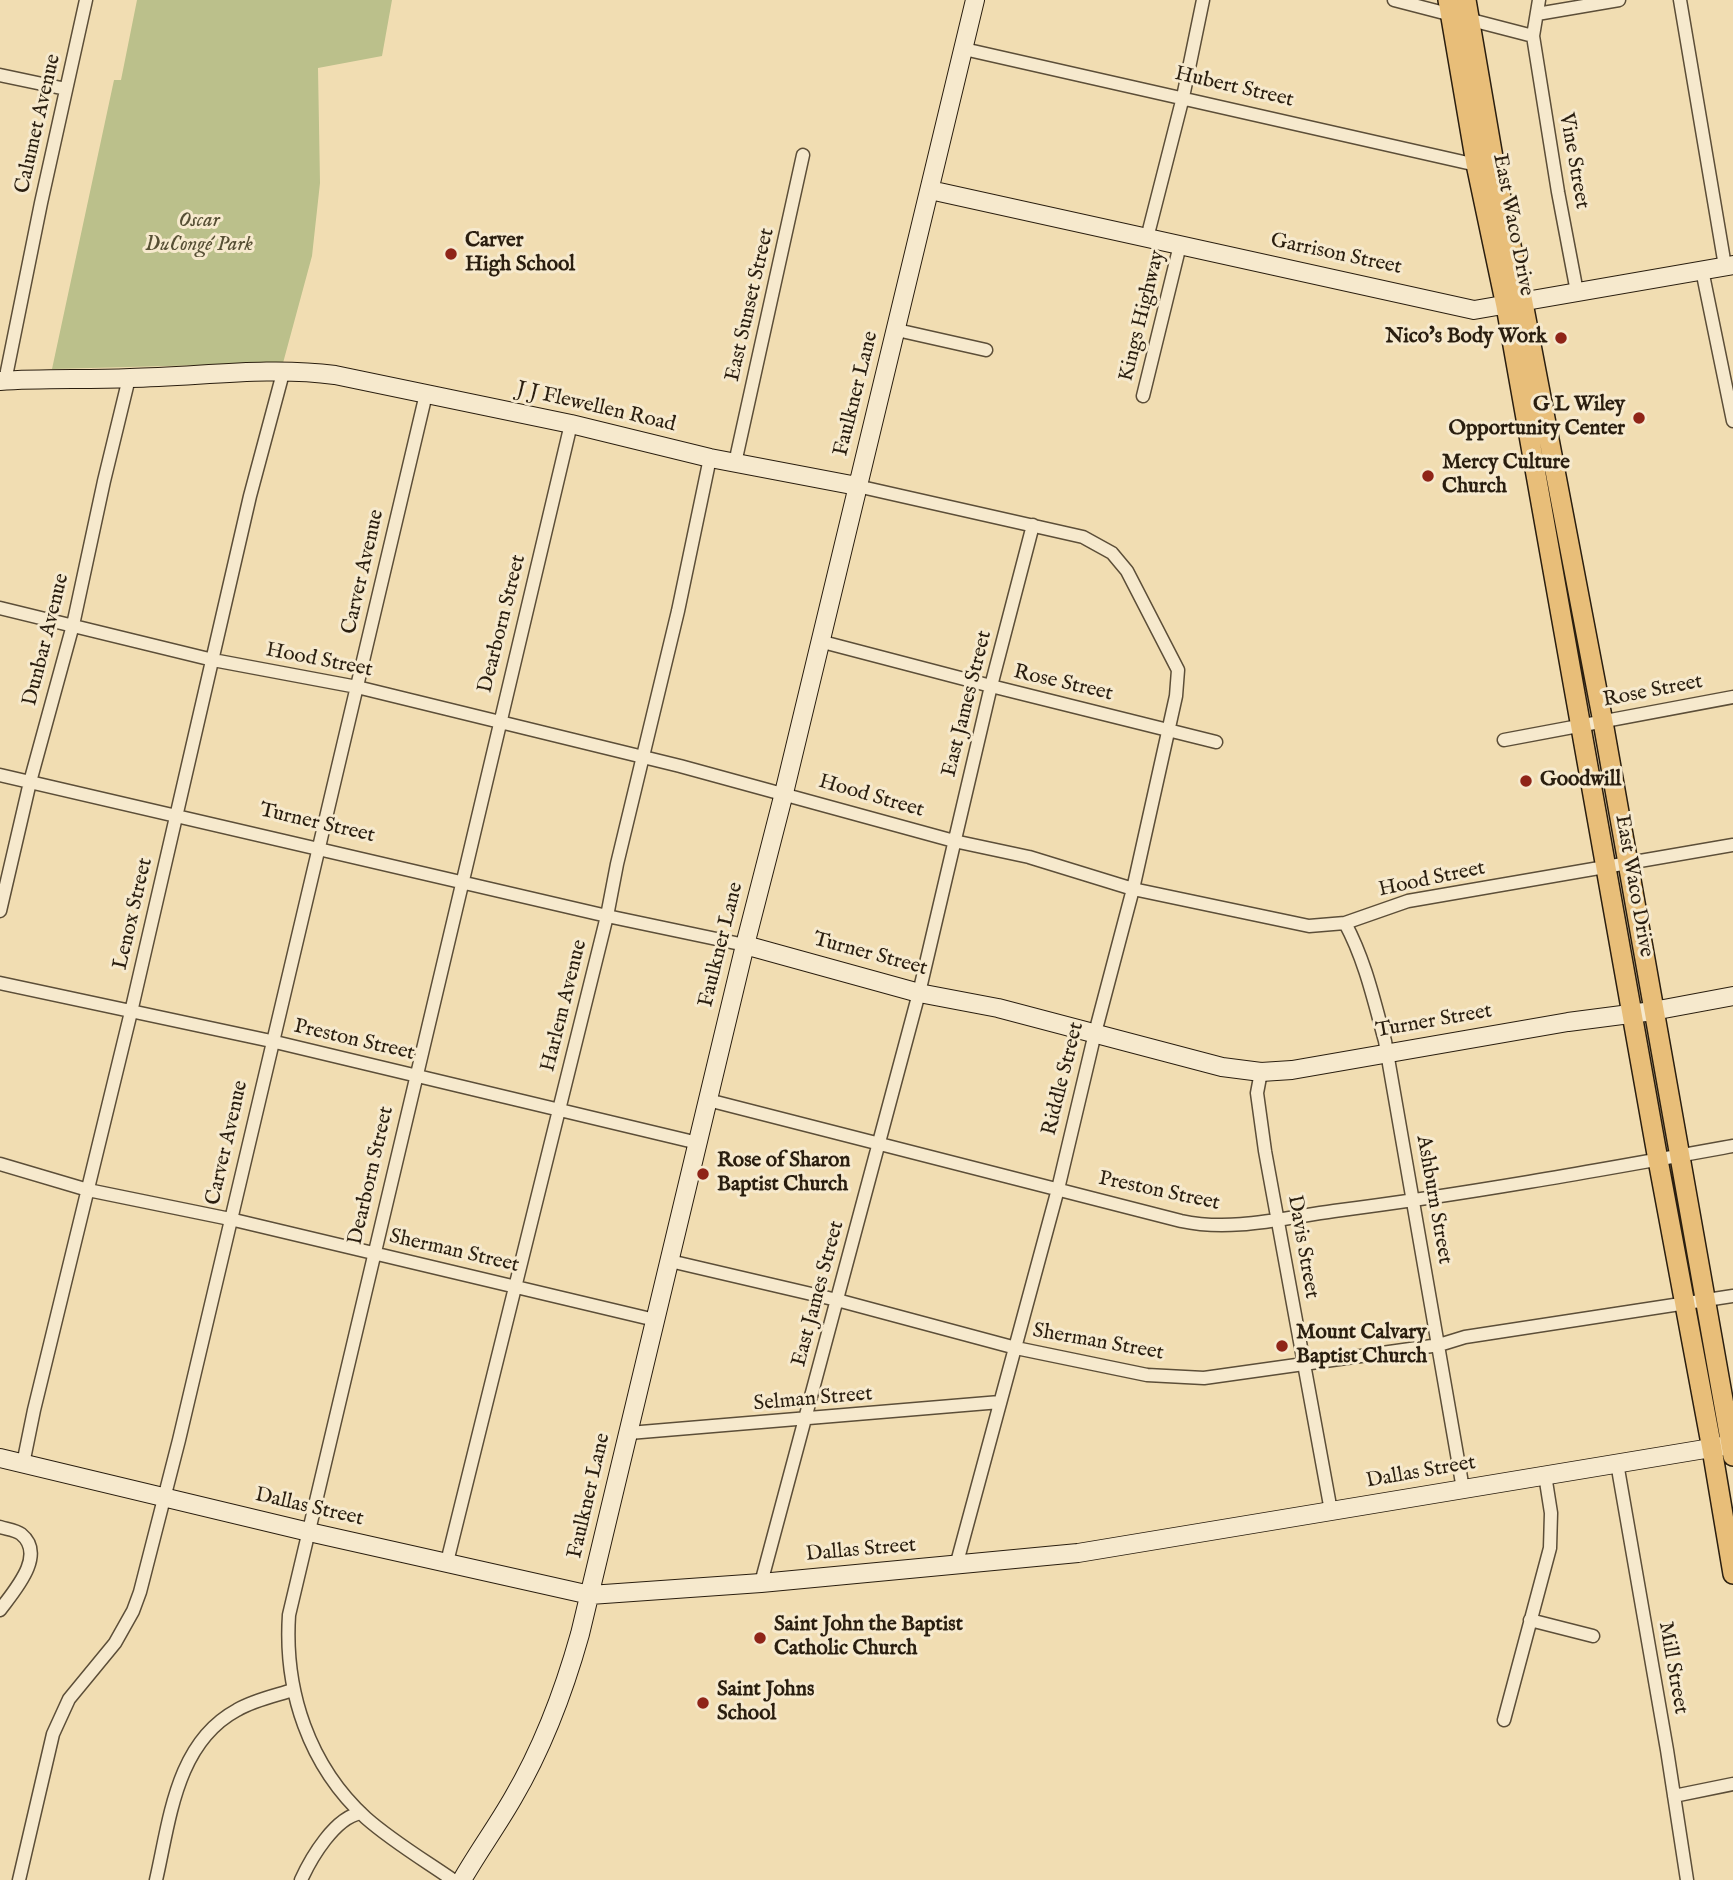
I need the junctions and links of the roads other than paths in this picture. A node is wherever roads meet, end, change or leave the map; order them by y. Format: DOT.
graph roads {
  1 [pos="86,0"];
  2 [pos="975,0"];
  3 [pos="1203,0"];
  4 [pos="1394,0"];
  5 [pos="1466,0"];
  6 [pos="1539,0"];
  7 [pos="1619,0"];
  8 [pos="1680,0"];
  9 [pos="1456,12"];
  10 [pos="1537,14"];
  11 [pos="1533,36"];
  12 [pos="964,48"];
  13 [pos="0,75"];
  14 [pos="66,89"];
  15 [pos="1183,96"];
  16 [pos="803,155"];
  17 [pos="1486,167"];
  18 [pos="930,190"];
  19 [pos="1147,238"];
  20 [pos="1180,245"];
  21 [pos="1729,265"];
  22 [pos="1702,270"];
  23 [pos="1577,292"];
  24 [pos="1515,304"];
  25 [pos="897,330"];
  26 [pos="986,350"];
  27 [pos="283,373"];
  28 [pos="129,379"];
  29 [pos="3,381"];
  30 [pos="426,394"];
  31 [pos="1143,396"];
  32 [pos="1732,413"];
  33 [pos="571,424"];
  34 [pos="710,458"];
  35 [pos="735,463"];
  36 [pos="857,486"];
  37 [pos="1033,525"];
  38 [pos="1145,604"];
  39 [pos="0,608"];
  40 [pos="73,625"];
  41 [pos="819,640"];
  42 [pos="213,660"];
  43 [pos="991,686"];
  44 [pos="357,687"];
  45 [pos="1733,697"];
  46 [pos="1603,722"];
  47 [pos="499,723"];
  48 [pos="1580,725"];
  49 [pos="1170,729"];
  50 [pos="1504,740"];
  51 [pos="1216,742"];
  52 [pos="643,757"];
  53 [pos="0,775"];
  54 [pos="30,782"];
  55 [pos="784,793"];
  56 [pos="176,816"];
  57 [pos="954,841"];
  58 [pos="1733,845"];
  59 [pos="318,848"];
  60 [pos="1626,863"];
  61 [pos="1606,866"];
  62 [pos="464,881"];
  63 [pos="1133,889"];
  64 [pos="0,911"];
  65 [pos="607,916"];
  66 [pos="1345,923"];
  67 [pos="745,945"];
  68 [pos="0,983"];
  69 [pos="919,993"];
  70 [pos="1733,996"];
  71 [pos="131,1012"];
  72 [pos="1643,1013"];
  73 [pos="1095,1033"];
  74 [pos="271,1041"];
  75 [pos="1388,1053"];
  76 [pos="1261,1072"];
  77 [pos="415,1076"];
  78 [pos="708,1100"];
  79 [pos="558,1109"];
  80 [pos="698,1143"];
  81 [pos="878,1143"];
  82 [pos="1733,1146"];
  83 [pos="1679,1156"];
  84 [pos="1658,1160"];
  85 [pos="0,1164"];
  86 [pos="1058,1189"];
  87 [pos="88,1190"];
  88 [pos="1414,1201"];
  89 [pos="1277,1218"];
  90 [pos="230,1219"];
  91 [pos="373,1252"];
  92 [pos="670,1261"];
  93 [pos="516,1287"];
  94 [pos="1733,1296"];
  95 [pos="837,1300"];
  96 [pos="1705,1302"];
  97 [pos="1685,1304"];
  98 [pos="655,1320"];
  99 [pos="1439,1345"];
  100 [pos="1016,1348"];
  101 [pos="1303,1362"];
  102 [pos="1000,1402"];
  103 [pos="806,1420"];
  104 [pos="629,1433"];
  105 [pos="1727,1448"];
  106 [pos="0,1458"];
  107 [pos="1617,1463"];
  108 [pos="23,1464"];
  109 [pos="1545,1475"];
  110 [pos="1463,1489"];
  111 [pos="165,1498"];
  112 [pos="1331,1511"];
  113 [pos="0,1527"];
  114 [pos="309,1532"];
  115 [pos="447,1562"];
  116 [pos="956,1566"];
  117 [pos="1733,1574"];
  118 [pos="761,1583"];
  119 [pos="590,1595"];
  120 [pos="0,1610"];
  121 [pos="1530,1620"];
  122 [pos="1593,1636"];
  123 [pos="293,1690"];
  124 [pos="1503,1720"];
  125 [pos="1733,1784"];
  126 [pos="1674,1796"];
  127 [pos="361,1813"];
  128 [pos="19,1880"];
  129 [pos="156,1880"];
  130 [pos="301,1880"];
  131 [pos="453,1880"];
  132 [pos="462,1880"];
  133 [pos="1687,1880"];
  1 -- 14 [label="street, Calumet Avenue"];
  2 -- 12 [label="street, Faulkner Lane"];
  3 -- 15 [label="street, Kings Highway"];
  4 -- 9 [label="street"];
  5 -- 9 [label="main road, East Waco Drive"];
  6 -- 10 [label="street, Vine Street"];
  7 -- 10 [label="street"];
  8 -- 21 [label="street"];
  9 -- 11 [label="street"];
  9 -- 17 [label="main road, East Waco Drive"];
  10 -- 11 [label="street, Vine Street"];
  11 -- 23 [label="street, Vine Street"];
  12 -- 15 [label="street, Hubert Street"];
  12 -- 18 [label="street, Faulkner Lane"];
  13 -- 14 [label="street"];
  14 -- 29 [label="street, Calumet Avenue"];
  15 -- 17 [label="street, Hubert Street"];
  15 -- 19 [label="street, Kings Highway"];
  16 -- 35 [label="street, East Sunset Street"];
  17 -- 24 [label="main road, East Waco Drive"];
  18 -- 19 [label="street, Garrison Street"];
  18 -- 25 [label="street, Faulkner Lane"];
  19 -- 20 [label="street, Garrison Street"];
  20 -- 24 [label="street, Garrison Street"];
  20 -- 31 [label="street, Kings Highway"];
  21 -- 22 [label="street, Garrison Street"];
  22 -- 23 [label="street, Garrison Street"];
  22 -- 32 [label="street"];
  23 -- 24 [label="street, Garrison Street"];
  24 -- 46 [label="main road, East Waco Drive"];
  24 -- 48 [label="main road, East Waco Drive"];
  25 -- 26 [label="street"];
  25 -- 36 [label="street, Faulkner Lane"];
  27 -- 28 [label="street, J J Flewellen Road"];
  27 -- 30 [label="street, J J Flewellen Road"];
  27 -- 42 [label="street, Lenox Street"];
  28 -- 29 [label="street, J J Flewellen Road"];
  28 -- 40 [label="street, Dunbar Avenue"];
  30 -- 33 [label="street, J J Flewellen Road"];
  30 -- 44 [label="street, Carver Avenue"];
  33 -- 34 [label="street, J J Flewellen Road"];
  33 -- 47 [label="street, Dearborn Street"];
  34 -- 35 [label="street, J J Flewellen Road"];
  34 -- 52 [label="street, Harlem Avenue"];
  35 -- 36 [label="street, J J Flewellen Road"];
  36 -- 37 [label="street, J J Flewellen Road"];
  36 -- 41 [label="street, Faulkner Lane"];
  37 -- 38 [label="street, J J Flewellen Road"];
  37 -- 43 [label="street, East James Street"];
  38 -- 49 [label="street, Riddle Street"];
  39 -- 40 [label="street, Hood Street"];
  40 -- 42 [label="street, Hood Street"];
  40 -- 54 [label="street, Dunbar Avenue"];
  41 -- 43 [label="street, Rose Street"];
  41 -- 55 [label="street, Faulkner Lane"];
  42 -- 44 [label="street, Hood Street"];
  42 -- 56 [label="street, Lenox Street"];
  43 -- 49 [label="street, Rose Street"];
  43 -- 57 [label="street, East James Street"];
  44 -- 47 [label="street, Hood Street"];
  44 -- 59 [label="street, Carver Avenue"];
  45 -- 46 [label="street, Rose Street"];
  46 -- 48 [label="street, Rose Street"];
  46 -- 60 [label="main road, East Waco Drive"];
  47 -- 52 [label="street, Hood Street"];
  47 -- 62 [label="street, Dearborn Street"];
  48 -- 50 [label="street, Rose Street"];
  48 -- 61 [label="main road, East Waco Drive"];
  49 -- 51 [label="street, Rose Street"];
  49 -- 63 [label="street, Riddle Street"];
  52 -- 55 [label="street, Hood Street"];
  52 -- 65 [label="street, Harlem Avenue"];
  53 -- 54 [label="street, Turner Street"];
  54 -- 56 [label="street, Turner Street"];
  54 -- 64 [label="street, Dunbar Avenue"];
  55 -- 57 [label="street, Hood Street"];
  55 -- 67 [label="street, Faulkner Lane"];
  56 -- 59 [label="street, Turner Street"];
  56 -- 71 [label="street, Lenox Street"];
  57 -- 63 [label="street, Hood Street"];
  57 -- 69 [label="street, East James Street"];
  58 -- 60 [label="street, Hood Street"];
  59 -- 62 [label="street, Turner Street"];
  59 -- 74 [label="street, Carver Avenue"];
  60 -- 61 [label="street, Hood Street"];
  60 -- 72 [label="main road, East Waco Drive"];
  61 -- 66 [label="street, Hood Street"];
  61 -- 72 [label="main road, East Waco Drive"];
  62 -- 65 [label="street, Turner Street"];
  62 -- 77 [label="street, Dearborn Street"];
  63 -- 66 [label="street, Hood Street"];
  63 -- 73 [label="street, Riddle Street"];
  65 -- 67 [label="street, Turner Street"];
  65 -- 79 [label="street, Harlem Avenue"];
  66 -- 75 [label="street, Ashburn Street"];
  67 -- 69 [label="street, Turner Street"];
  67 -- 78 [label="street, Faulkner Lane"];
  68 -- 71 [label="street, Preston Street"];
  69 -- 73 [label="street, Turner Street"];
  69 -- 81 [label="street, East James Street"];
  70 -- 72 [label="street, Turner Street"];
  71 -- 74 [label="street, Preston Street"];
  71 -- 87 [label="street, Lenox Street"];
  72 -- 75 [label="street, Turner Street"];
  72 -- 83 [label="main road, East Waco Drive"];
  72 -- 84 [label="main road, East Waco Drive"];
  73 -- 76 [label="street, Turner Street"];
  73 -- 86 [label="street, Riddle Street"];
  74 -- 77 [label="street, Preston Street"];
  74 -- 90 [label="street, Carver Avenue"];
  75 -- 76 [label="street, Turner Street"];
  75 -- 88 [label="street, Ashburn Street"];
  76 -- 89 [label="street, Davis Street"];
  77 -- 79 [label="street, Preston Street"];
  77 -- 91 [label="street, Dearborn Street"];
  78 -- 80 [label="street, Faulkner Lane"];
  78 -- 81 [label="street, Preston Street"];
  79 -- 80 [label="street, Preston Street"];
  79 -- 93 [label="street, Harlem Avenue"];
  80 -- 92 [label="street, Faulkner Lane"];
  81 -- 86 [label="street, Preston Street"];
  81 -- 95 [label="street, East James Street"];
  82 -- 83 [label="street, Preston Street"];
  83 -- 84 [label="street, Preston Street"];
  83 -- 96 [label="main road, East Waco Drive"];
  84 -- 88 [label="street, Preston Street"];
  84 -- 97 [label="main road, East Waco Drive"];
  85 -- 87 [label="street, Sherman Street"];
  86 -- 89 [label="street, Preston Street"];
  86 -- 100 [label="street, Riddle Street"];
  87 -- 90 [label="street, Sherman Street"];
  87 -- 108 [label="street, Lenox Street"];
  88 -- 89 [label="street, Preston Street"];
  88 -- 99 [label="street, Ashburn Street"];
  89 -- 101 [label="street, Davis Street"];
  90 -- 91 [label="street, Sherman Street"];
  90 -- 111 [label="street, Carver Avenue"];
  91 -- 93 [label="street, Sherman Street"];
  91 -- 114 [label="street, Dearborn Street"];
  92 -- 95 [label="street, Sherman Street"];
  92 -- 98 [label="street, Faulkner Lane"];
  93 -- 98 [label="street, Sherman Street"];
  93 -- 115 [label="street, Harlem Avenue"];
  94 -- 96 [label="street, Sherman Street"];
  95 -- 100 [label="street, Sherman Street"];
  95 -- 103 [label="street, East James Street"];
  96 -- 97 [label="street, Sherman Street"];
  96 -- 105 [label="main road, East Waco Drive"];
  97 -- 99 [label="street, Sherman Street"];
  97 -- 105 [label="main road, East Waco Drive"];
  98 -- 104 [label="street, Faulkner Lane"];
  99 -- 101 [label="street, Sherman Street"];
  99 -- 110 [label="street, Ashburn Street"];
  100 -- 101 [label="street, Sherman Street"];
  100 -- 102 [label="street, Riddle Street"];
  101 -- 112 [label="street, Davis Street"];
  102 -- 103 [label="street, Selman Street"];
  102 -- 116 [label="street, Riddle Street"];
  103 -- 104 [label="street, Selman Street"];
  103 -- 118 [label="street, East James Street"];
  104 -- 119 [label="street, Faulkner Lane"];
  105 -- 107 [label="street, Dallas Street"];
  105 -- 117 [label="main road, East Waco Drive"];
  106 -- 108 [label="street, Dallas Street"];
  107 -- 109 [label="street, Dallas Street"];
  107 -- 126 [label="street, Mill Street"];
  108 -- 111 [label="street, Dallas Street"];
  109 -- 110 [label="street, Dallas Street"];
  109 -- 121 [label="street"];
  110 -- 112 [label="street, Dallas Street"];
  111 -- 114 [label="street, Dallas Street"];
  111 -- 128 [label="street, Carver Avenue"];
  112 -- 116 [label="street, Dallas Street"];
  113 -- 120 [label="street"];
  114 -- 115 [label="street, Dallas Street"];
  114 -- 123 [label="street, Dearborn Street"];
  115 -- 119 [label="street, Dallas Street"];
  116 -- 118 [label="street, Dallas Street"];
  118 -- 119 [label="street, Dallas Street"];
  119 -- 132 [label="street, Faulkner Lane"];
  121 -- 122 [label="street"];
  121 -- 124 [label="street"];
  123 -- 127 [label="street, Dearborn Street"];
  123 -- 129 [label="street"];
  125 -- 126 [label="street"];
  126 -- 133 [label="street, Mill Street"];
  127 -- 130 [label="street"];
  127 -- 131 [label="street, Dearborn Street"];
}
